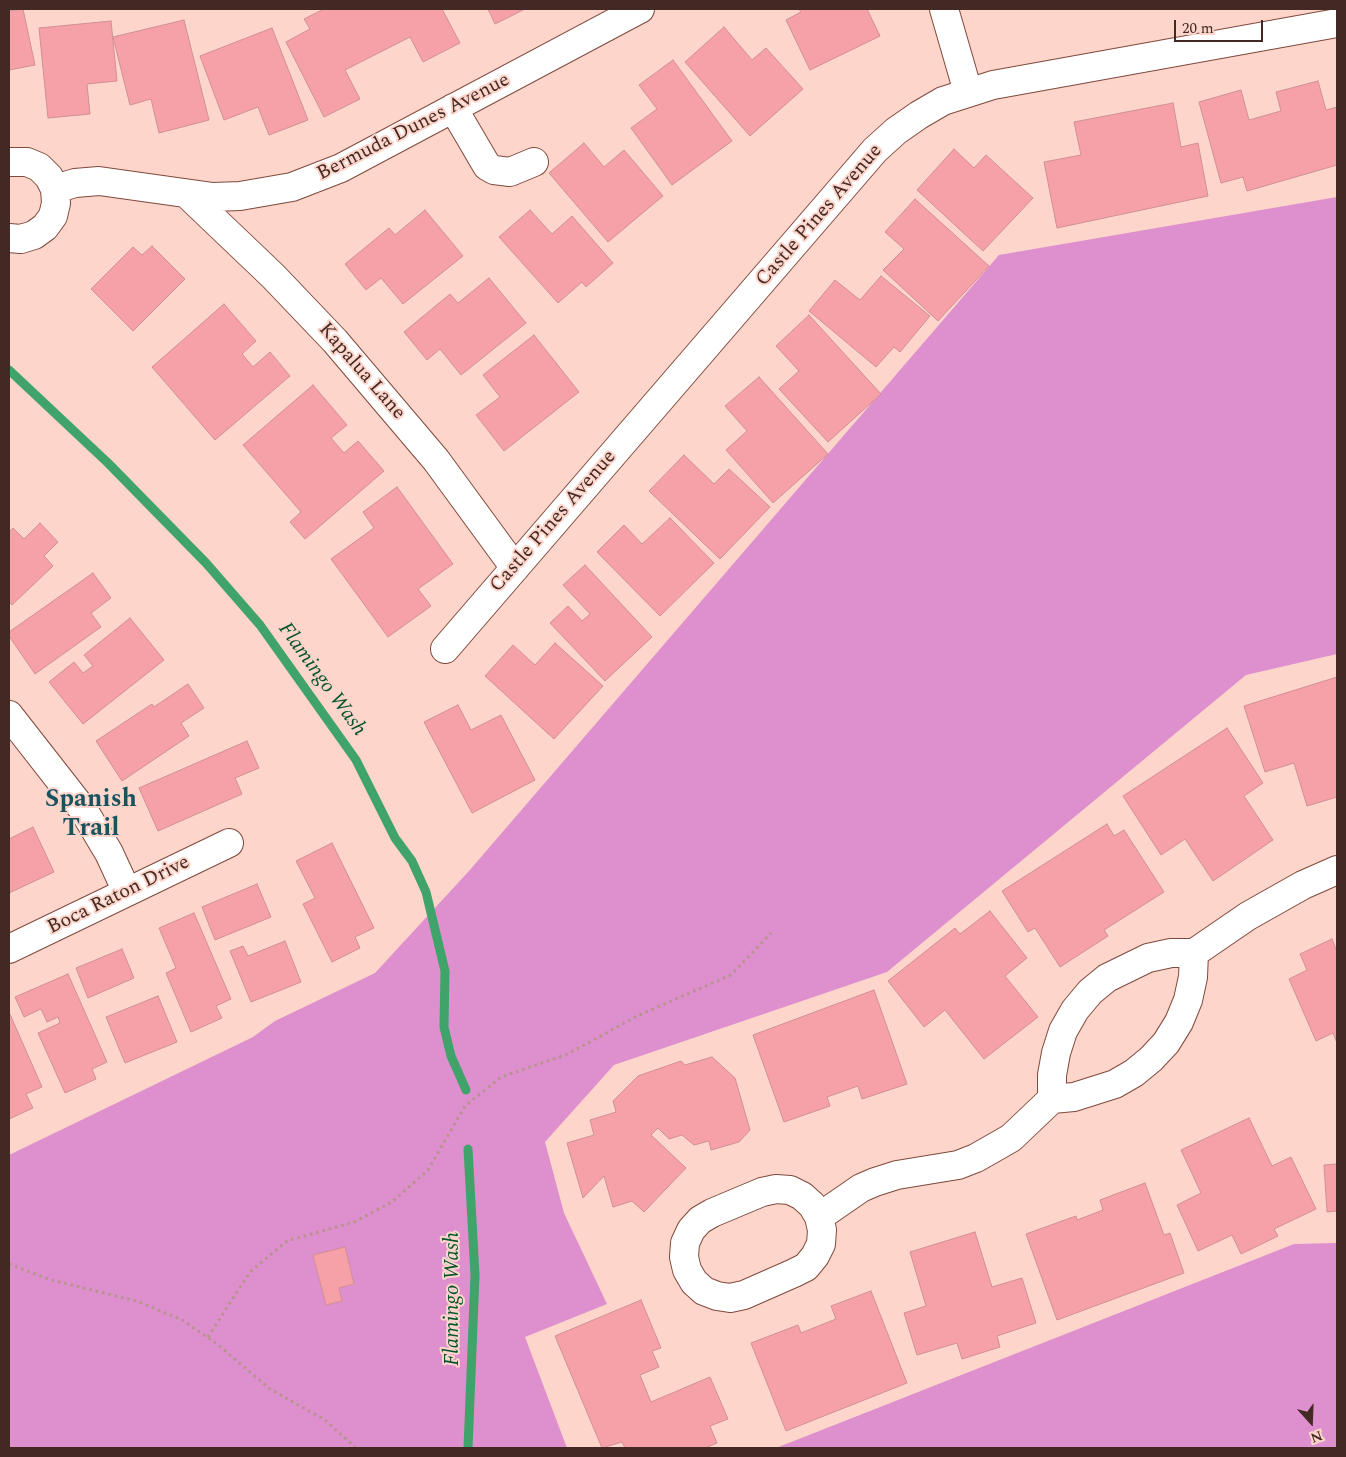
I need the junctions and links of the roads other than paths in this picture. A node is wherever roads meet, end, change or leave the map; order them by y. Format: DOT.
graph roads {
  1 [pos="640,9"];
  2 [pos="944,9"];
  3 [pos="1337,24"];
  4 [pos="968,92"];
  5 [pos="453,108"];
  6 [pos="9,162"];
  7 [pos="534,162"];
  8 [pos="55,189"];
  9 [pos="187,194"];
  10 [pos="9,238"];
  11 [pos="515,568"];
  12 [pos="445,649"];
  13 [pos="9,715"];
  14 [pos="229,843"];
  15 [pos="1337,870"];
  16 [pos="127,892"];
  17 [pos="9,949"];
  18 [pos="1194,953"];
  19 [pos="1052,1099"];
  20 [pos="819,1217"];
  1 -- 5 [label="street, Bermuda Dunes Avenue"];
  2 -- 4 [label="street"];
  3 -- 4 [label="street, Castle Pines Avenue"];
  4 -- 11 [label="street, Castle Pines Avenue"];
  5 -- 7 [label="street"];
  5 -- 9 [label="street, Bermuda Dunes Avenue"];
  6 -- 8 [label="street"];
  8 -- 9 [label="street, Bermuda Dunes Avenue"];
  8 -- 10 [label="street"];
  9 -- 11 [label="street, Kapalua Lane"];
  11 -- 12 [label="street, Castle Pines Avenue"];
  13 -- 16 [label="street"];
  14 -- 16 [label="street, Boca Raton Drive"];
  15 -- 18 [label="street"];
  16 -- 17 [label="street, Boca Raton Drive"];
  18 -- 19 [label="street"];
  18 -- 19 [label="street"];
  19 -- 20 [label="street"];
  20 -- 20 [label="street"];
}
